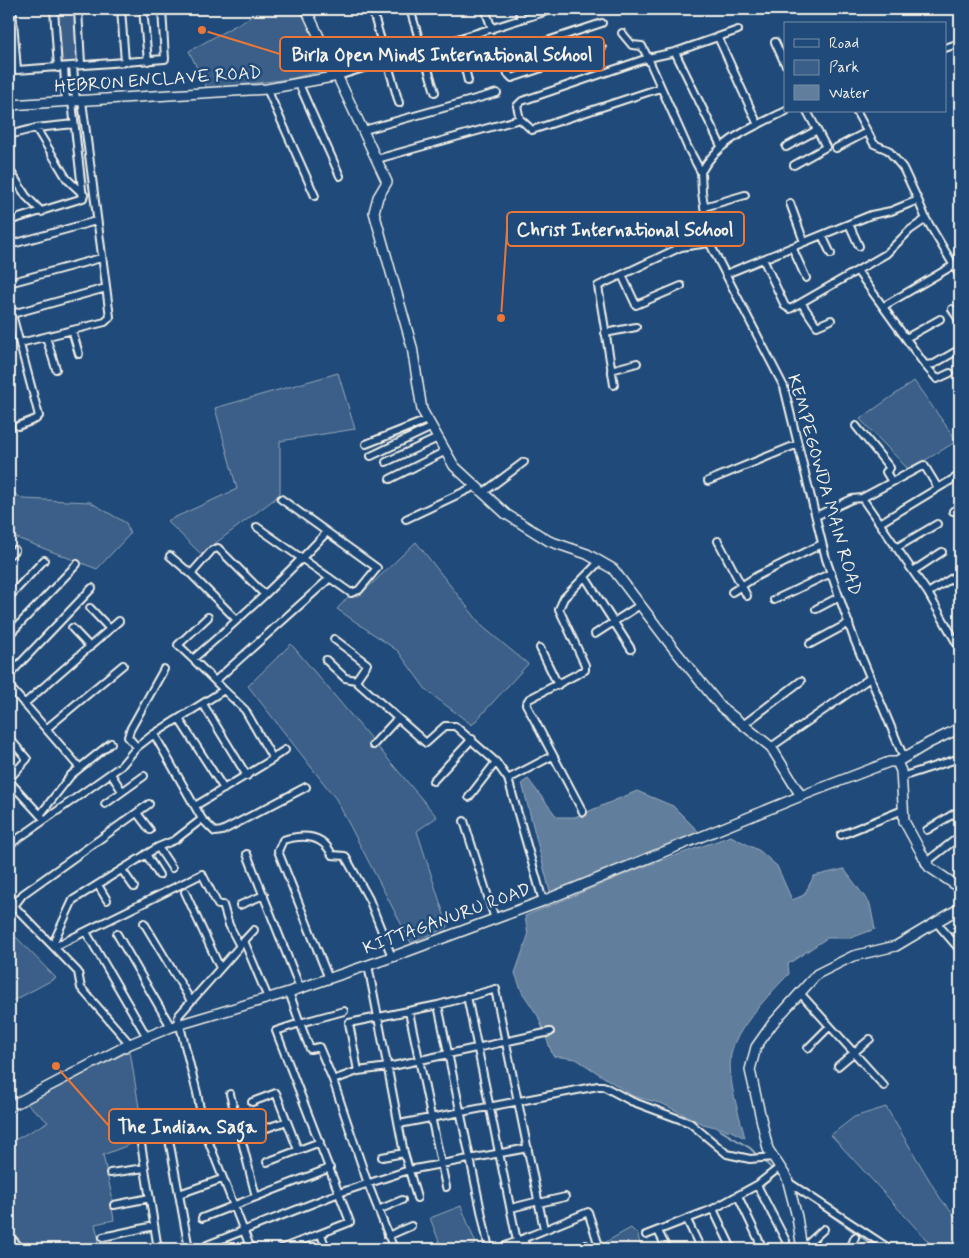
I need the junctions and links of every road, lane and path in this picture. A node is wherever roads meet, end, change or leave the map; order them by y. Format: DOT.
graph roads {
  1 [pos="12,9"];
  2 [pos="54,9"];
  3 [pos="78,9"];
  4 [pos="121,9"];
  5 [pos="144,9"];
  6 [pos="162,9"];
  7 [pos="306,9"];
  8 [pos="372,9"];
  9 [pos="410,9"];
  10 [pos="485,9"];
  11 [pos="518,9"];
  12 [pos="554,9"];
  13 [pos="522,19"];
  14 [pos="602,23"];
  15 [pos="492,28"];
  16 [pos="738,30"];
  17 [pos="622,33"];
  18 [pos="718,37"];
  19 [pos="458,39"];
  20 [pos="776,42"];
  21 [pos="960,43"];
  22 [pos="602,48"];
  23 [pos="946,48"];
  24 [pos="422,50"];
  25 [pos="675,52"];
  26 [pos="502,56"];
  27 [pos="648,58"];
  28 [pos="148,61"];
  29 [pos="386,61"];
  30 [pos="125,62"];
  31 [pos="784,62"];
  32 [pos="81,64"];
  33 [pos="73,66"];
  34 [pos="9,68"];
  35 [pos="61,68"];
  36 [pos="465,68"];
  37 [pos="17,70"];
  38 [pos="338,76"];
  39 [pos="468,81"];
  40 [pos="299,84"];
  41 [pos="660,88"];
  42 [pos="267,89"];
  43 [pos="435,92"];
  44 [pos="498,93"];
  45 [pos="74,102"];
  46 [pos="399,102"];
  47 [pos="9,105"];
  48 [pos="784,112"];
  49 [pos="808,112"];
  50 [pos="857,112"];
  51 [pos="520,119"];
  52 [pos="74,124"];
  53 [pos="758,125"];
  54 [pos="36,128"];
  55 [pos="364,130"];
  56 [pos="817,130"];
  57 [pos="867,132"];
  58 [pos="9,135"];
  59 [pos="721,146"];
  60 [pos="786,147"];
  61 [pos="836,148"];
  62 [pos="377,160"];
  63 [pos="794,165"];
  64 [pos="9,169"];
  65 [pos="701,172"];
  66 [pos="340,176"];
  67 [pos="84,195"];
  68 [pos="745,195"];
  69 [pos="315,196"];
  70 [pos="918,200"];
  71 [pos="790,203"];
  72 [pos="704,207"];
  73 [pos="42,212"];
  74 [pos="926,219"];
  75 [pos="96,221"];
  76 [pos="9,222"];
  77 [pos="849,224"];
  78 [pos="822,235"];
  79 [pos="804,242"];
  80 [pos="710,243"];
  81 [pos="9,245"];
  82 [pos="859,246"];
  83 [pos="792,247"];
  84 [pos="831,254"];
  85 [pos="101,258"];
  86 [pos="763,259"];
  87 [pos="954,265"];
  88 [pos="858,272"];
  89 [pos="726,274"];
  90 [pos="622,275"];
  91 [pos="960,276"];
  92 [pos="806,278"];
  93 [pos="9,283"];
  94 [pos="681,286"];
  95 [pos="106,288"];
  96 [pos="9,303"];
  97 [pos="802,304"];
  98 [pos="884,306"];
  99 [pos="952,309"];
  100 [pos="12,314"];
  101 [pos="940,319"];
  102 [pos="831,320"];
  103 [pos="960,322"];
  104 [pos="636,327"];
  105 [pos="72,330"];
  106 [pos="605,333"];
  107 [pos="46,337"];
  108 [pos="906,338"];
  109 [pos="20,343"];
  110 [pos="960,348"];
  111 [pos="79,354"];
  112 [pos="637,363"];
  113 [pos="925,365"];
  114 [pos="56,369"];
  115 [pos="612,370"];
  116 [pos="950,373"];
  117 [pos="614,385"];
  118 [pos="429,423"];
  119 [pos="18,426"];
  120 [pos="856,426"];
  121 [pos="438,438"];
  122 [pos="366,444"];
  123 [pos="798,444"];
  124 [pos="446,451"];
  125 [pos="371,456"];
  126 [pos="386,462"];
  127 [pos="524,462"];
  128 [pos="960,475"];
  129 [pos="390,479"];
  130 [pos="708,481"];
  131 [pos="892,482"];
  132 [pos="476,486"];
  133 [pos="938,488"];
  134 [pos="484,492"];
  135 [pos="862,498"];
  136 [pos="280,499"];
  137 [pos="960,507"];
  138 [pos="953,511"];
  139 [pos="816,516"];
  140 [pos="406,519"];
  141 [pos="880,523"];
  142 [pos="937,524"];
  143 [pos="257,527"];
  144 [pos="327,532"];
  145 [pos="718,541"];
  146 [pos="822,544"];
  147 [pos="896,548"];
  148 [pos="15,550"];
  149 [pos="942,552"];
  150 [pos="9,555"];
  151 [pos="170,556"];
  152 [pos="303,558"];
  153 [pos="44,560"];
  154 [pos="600,561"];
  155 [pos="77,564"];
  156 [pos="913,572"];
  157 [pos="831,573"];
  158 [pos="960,573"];
  159 [pos="191,574"];
  160 [pos="584,577"];
  161 [pos="330,578"];
  162 [pos="742,585"];
  163 [pos="92,588"];
  164 [pos="732,592"];
  165 [pos="928,593"];
  166 [pos="264,594"];
  167 [pos="748,596"];
  168 [pos="9,597"];
  169 [pos="839,597"];
  170 [pos="774,600"];
  171 [pos="640,605"];
  172 [pos="90,608"];
  173 [pos="816,609"];
  174 [pos="208,617"];
  175 [pos="237,620"];
  176 [pos="119,621"];
  177 [pos="613,622"];
  178 [pos="849,623"];
  179 [pos="72,628"];
  180 [pos="110,629"];
  181 [pos="595,634"];
  182 [pos="9,635"];
  183 [pos="334,639"];
  184 [pos="810,644"];
  185 [pos="90,647"];
  186 [pos="540,648"];
  187 [pos="631,649"];
  188 [pos="960,649"];
  189 [pos="193,658"];
  190 [pos="326,660"];
  191 [pos="123,665"];
  192 [pos="164,668"];
  193 [pos="9,675"];
  194 [pos="870,678"];
  195 [pos="215,680"];
  196 [pos="356,680"];
  197 [pos="801,681"];
  198 [pos="558,684"];
  199 [pos="10,690"];
  200 [pos="224,690"];
  201 [pos="24,704"];
  202 [pos="203,704"];
  203 [pos="179,719"];
  204 [pos="398,719"];
  205 [pos="743,725"];
  206 [pos="960,728"];
  207 [pos="46,730"];
  208 [pos="154,734"];
  209 [pos="9,738"];
  210 [pos="472,739"];
  211 [pos="111,743"];
  212 [pos="373,745"];
  213 [pos="137,747"];
  214 [pos="771,747"];
  215 [pos="285,750"];
  216 [pos="552,756"];
  217 [pos="274,757"];
  218 [pos="960,758"];
  219 [pos="900,760"];
  220 [pos="496,762"];
  221 [pos="79,767"];
  222 [pos="111,774"];
  223 [pos="144,776"];
  224 [pos="247,776"];
  225 [pos="901,777"];
  226 [pos="508,779"];
  227 [pos="9,780"];
  228 [pos="433,781"];
  229 [pos="306,787"];
  230 [pos="224,789"];
  231 [pos="122,791"];
  232 [pos="801,796"];
  233 [pos="469,797"];
  234 [pos="105,804"];
  235 [pos="150,804"];
  236 [pos="195,806"];
  237 [pos="903,810"];
  238 [pos="960,810"];
  239 [pos="583,812"];
  240 [pos="137,813"];
  241 [pos="42,817"];
  242 [pos="202,819"];
  243 [pos="464,821"];
  244 [pos="150,830"];
  245 [pos="927,830"];
  246 [pos="841,835"];
  247 [pos="960,836"];
  248 [pos="9,844"];
  249 [pos="158,847"];
  250 [pos="146,854"];
  251 [pos="248,854"];
  252 [pos="925,862"];
  253 [pos="172,868"];
  254 [pos="122,870"];
  255 [pos="159,875"];
  256 [pos="98,885"];
  257 [pos="134,887"];
  258 [pos="960,888"];
  259 [pos="185,892"];
  260 [pos="264,895"];
  261 [pos="106,900"];
  262 [pos="543,901"];
  263 [pos="240,905"];
  264 [pos="10,906"];
  265 [pos="960,908"];
  266 [pos="495,919"];
  267 [pos="936,922"];
  268 [pos="144,923"];
  269 [pos="254,930"];
  270 [pos="86,932"];
  271 [pos="117,934"];
  272 [pos="242,944"];
  273 [pos="54,947"];
  274 [pos="960,950"];
  275 [pos="392,957"];
  276 [pos="368,965"];
  277 [pos="220,968"];
  278 [pos="328,978"];
  279 [pos="300,988"];
  280 [pos="289,992"];
  281 [pos="800,993"];
  282 [pos="468,996"];
  283 [pos="268,998"];
  284 [pos="191,1001"];
  285 [pos="438,1006"];
  286 [pos="344,1011"];
  287 [pos="409,1012"];
  288 [pos="378,1018"];
  289 [pos="300,1023"];
  290 [pos="175,1026"];
  291 [pos="830,1026"];
  292 [pos="550,1032"];
  293 [pos="147,1037"];
  294 [pos="870,1039"];
  295 [pos="507,1042"];
  296 [pos="130,1044"];
  297 [pos="478,1048"];
  298 [pos="808,1048"];
  299 [pos="854,1052"];
  300 [pos="449,1054"];
  301 [pos="419,1061"];
  302 [pos="838,1066"];
  303 [pos="388,1067"];
  304 [pos="358,1071"];
  305 [pos="333,1080"];
  306 [pos="884,1086"];
  307 [pos="230,1094"];
  308 [pos="518,1100"];
  309 [pos="252,1102"];
  310 [pos="490,1106"];
  311 [pos="9,1107"];
  312 [pos="462,1111"];
  313 [pos="431,1118"];
  314 [pos="287,1121"];
  315 [pos="399,1124"];
  316 [pos="264,1129"];
  317 [pos="168,1134"];
  318 [pos="320,1142"];
  319 [pos="141,1144"];
  320 [pos="528,1148"];
  321 [pos="298,1150"];
  322 [pos="404,1153"];
  323 [pos="500,1154"];
  324 [pos="382,1157"];
  325 [pos="774,1157"];
  326 [pos="471,1158"];
  327 [pos="267,1162"];
  328 [pos="441,1166"];
  329 [pos="780,1167"];
  330 [pos="145,1168"];
  331 [pos="330,1168"];
  332 [pos="409,1170"];
  333 [pos="110,1173"];
  334 [pos="222,1179"];
  335 [pos="788,1182"];
  336 [pos="368,1184"];
  337 [pos="757,1185"];
  338 [pos="446,1187"];
  339 [pos="339,1193"];
  340 [pos="179,1194"];
  341 [pos="738,1196"];
  342 [pos="256,1197"];
  343 [pos="565,1197"];
  344 [pos="150,1198"];
  345 [pos="417,1198"];
  346 [pos="402,1200"];
  347 [pos="539,1202"];
  348 [pos="114,1205"];
  349 [pos="233,1206"];
  350 [pos="511,1208"];
  351 [pos="713,1209"];
  352 [pos="378,1210"];
  353 [pos="202,1218"];
  354 [pos="687,1220"];
  355 [pos="154,1226"];
  356 [pos="411,1226"];
  357 [pos="544,1229"];
  358 [pos="824,1229"];
  359 [pos="658,1231"];
  360 [pos="244,1232"];
  361 [pos="321,1234"];
  362 [pos="646,1235"];
  363 [pos="9,1236"];
  364 [pos="388,1236"];
  365 [pos="103,1237"];
  366 [pos="855,1237"];
  367 [pos="520,1240"];
  368 [pos="786,1241"];
  369 [pos="586,1244"];
  370 [pos="207,1245"];
  371 [pos="21,1249"];
  372 [pos="158,1249"];
  373 [pos="189,1249"];
  374 [pos="250,1249"];
  375 [pos="281,1249"];
  376 [pos="326,1249"];
  377 [pos="394,1249"];
  378 [pos="489,1249"];
  379 [pos="498,1249"];
  380 [pos="527,1249"];
  381 [pos="576,1249"];
  382 [pos="600,1249"];
  383 [pos="667,1249"];
  384 [pos="701,1249"];
  385 [pos="732,1249"];
  386 [pos="763,1249"];
  387 [pos="802,1249"];
  388 [pos="850,1249"];
  389 [pos="890,1249"];
  1 -- 37 [label="street"];
  2 -- 35 [label="street"];
  3 -- 32 [label="street"];
  4 -- 30 [label="street"];
  5 -- 28 [label="street"];
  6 -- 28 [label="street"];
  7 -- 38 [label="main road"];
  8 -- 29 [label="street"];
  9 -- 24 [label="street"];
  10 -- 15 [label="street"];
  11 -- 13 [label="street"];
  12 -- 13 [label="street"];
  13 -- 15 [label="street"];
  14 -- 26 [label="street"];
  15 -- 19 [label="street"];
  16 -- 18 [label="street"];
  17 -- 27 [label="street"];
  18 -- 25 [label="street"];
  18 -- 53 [label="street"];
  19 -- 24 [label="street"];
  19 -- 36 [label="street"];
  20 -- 31 [label="street"];
  21 -- 23 [label="street"];
  22 -- 26 [label="street"];
  24 -- 29 [label="street"];
  24 -- 43 [label="street"];
  25 -- 27 [label="street"];
  25 -- 59 [label="street"];
  26 -- 36 [label="street"];
  27 -- 41 [label="street, KEMPEGOWDA MAIN ROAD"];
  27 -- 51 [label="street"];
  28 -- 30 [label="street"];
  29 -- 38 [label="street"];
  29 -- 46 [label="street"];
  30 -- 32 [label="street"];
  32 -- 33 [label="street"];
  33 -- 35 [label="street"];
  33 -- 45 [label="street"];
  34 -- 37 [label="street"];
  35 -- 37 [label="street"];
  35 -- 45 [label="street"];
  36 -- 39 [label="street"];
  38 -- 40 [label="main road, HEBRON ENCLAVE ROAD"];
  38 -- 55 [label="main road"];
  40 -- 42 [label="main road, HEBRON ENCLAVE ROAD"];
  40 -- 66 [label="street"];
  41 -- 51 [label="street"];
  41 -- 65 [label="street, KEMPEGOWDA MAIN ROAD"];
  42 -- 45 [label="main road, HEBRON ENCLAVE ROAD"];
  42 -- 69 [label="street"];
  44 -- 55 [label="street"];
  45 -- 47 [label="main road, HEBRON ENCLAVE ROAD"];
  45 -- 52 [label="street"];
  45 -- 75 [label="street"];
  48 -- 53 [label="street"];
  49 -- 56 [label="street"];
  50 -- 57 [label="street"];
  51 -- 62 [label="street"];
  52 -- 54 [label="street"];
  52 -- 67 [label="street"];
  53 -- 59 [label="street"];
  54 -- 58 [label="street"];
  54 -- 67 [label="street"];
  55 -- 62 [label="main road"];
  56 -- 60 [label="street"];
  56 -- 63 [label="street"];
  57 -- 61 [label="street"];
  57 -- 70 [label="street"];
  59 -- 65 [label="street"];
  62 -- 118 [label="main road"];
  64 -- 73 [label="street"];
  65 -- 72 [label="street, KEMPEGOWDA MAIN ROAD"];
  67 -- 73 [label="street"];
  68 -- 72 [label="street"];
  70 -- 74 [label="street"];
  70 -- 77 [label="street"];
  71 -- 79 [label="street"];
  72 -- 80 [label="street, KEMPEGOWDA MAIN ROAD"];
  73 -- 76 [label="street"];
  74 -- 87 [label="street"];
  74 -- 88 [label="street"];
  75 -- 81 [label="street"];
  75 -- 85 [label="street"];
  77 -- 78 [label="street"];
  77 -- 82 [label="street"];
  78 -- 79 [label="street"];
  78 -- 84 [label="street"];
  79 -- 83 [label="street"];
  80 -- 89 [label="street, KEMPEGOWDA MAIN ROAD"];
  80 -- 90 [label="street"];
  83 -- 86 [label="street"];
  83 -- 92 [label="street"];
  85 -- 93 [label="street"];
  85 -- 95 [label="street"];
  86 -- 89 [label="street"];
  86 -- 97 [label="street"];
  87 -- 91 [label="street"];
  87 -- 98 [label="street"];
  88 -- 97 [label="street"];
  88 -- 98 [label="street"];
  89 -- 123 [label="street, KEMPEGOWDA MAIN ROAD"];
  90 -- 94 [label="street"];
  90 -- 106 [label="street"];
  95 -- 100 [label="street"];
  95 -- 105 [label="street"];
  96 -- 100 [label="street"];
  97 -- 102 [label="street"];
  98 -- 108 [label="street"];
  99 -- 103 [label="street"];
  100 -- 109 [label="street"];
  101 -- 108 [label="street"];
  104 -- 106 [label="street"];
  105 -- 107 [label="street"];
  105 -- 111 [label="street"];
  106 -- 115 [label="street"];
  107 -- 109 [label="street"];
  107 -- 114 [label="street"];
  108 -- 113 [label="street"];
  109 -- 119 [label="street"];
  110 -- 113 [label="street"];
  112 -- 115 [label="street"];
  113 -- 116 [label="street"];
  115 -- 117 [label="street"];
  118 -- 121 [label="main road"];
  118 -- 122 [label="street"];
  118 -- 125 [label="street"];
  120 -- 131 [label="street"];
  121 -- 124 [label="main road"];
  121 -- 126 [label="street"];
  123 -- 130 [label="street"];
  123 -- 139 [label="street, KEMPEGOWDA MAIN ROAD"];
  124 -- 129 [label="street"];
  124 -- 132 [label="main road"];
  127 -- 134 [label="street"];
  128 -- 133 [label="street"];
  131 -- 133 [label="street"];
  131 -- 135 [label="street"];
  132 -- 134 [label="main road"];
  132 -- 140 [label="street"];
  133 -- 141 [label="street"];
  134 -- 154 [label="main road"];
  135 -- 139 [label="street"];
  135 -- 141 [label="street"];
  136 -- 144 [label="street"];
  137 -- 138 [label="street"];
  139 -- 146 [label="street, KEMPEGOWDA MAIN ROAD"];
  141 -- 147 [label="street"];
  142 -- 147 [label="street"];
  143 -- 152 [label="street"];
  144 -- 152 [label="street"];
  144 -- 161 [label="street"];
  145 -- 162 [label="street"];
  146 -- 157 [label="street, KEMPEGOWDA MAIN ROAD"];
  146 -- 162 [label="street"];
  147 -- 156 [label="street"];
  148 -- 150 [label="street"];
  149 -- 156 [label="street"];
  151 -- 159 [label="street"];
  152 -- 161 [label="street"];
  152 -- 166 [label="street"];
  153 -- 168 [label="street"];
  154 -- 160 [label="street"];
  154 -- 171 [label="main road"];
  155 -- 182 [label="street"];
  156 -- 165 [label="street"];
  157 -- 169 [label="street, KEMPEGOWDA MAIN ROAD"];
  157 -- 170 [label="street"];
  158 -- 165 [label="street"];
  159 -- 166 [label="street"];
  159 -- 175 [label="street"];
  160 -- 177 [label="street"];
  160 -- 198 [label="street"];
  161 -- 195 [label="street"];
  162 -- 164 [label="street"];
  162 -- 167 [label="street"];
  163 -- 193 [label="street"];
  165 -- 188 [label="street"];
  166 -- 175 [label="street"];
  169 -- 173 [label="street"];
  169 -- 178 [label="street, KEMPEGOWDA MAIN ROAD"];
  171 -- 177 [label="street"];
  171 -- 205 [label="main road"];
  172 -- 180 [label="street"];
  174 -- 189 [label="street"];
  175 -- 189 [label="street"];
  176 -- 180 [label="street"];
  177 -- 181 [label="street"];
  177 -- 187 [label="street"];
  178 -- 184 [label="street"];
  178 -- 194 [label="street, KEMPEGOWDA MAIN ROAD"];
  179 -- 185 [label="street"];
  180 -- 185 [label="street"];
  183 -- 196 [label="street"];
  185 -- 201 [label="street"];
  186 -- 198 [label="street"];
  189 -- 195 [label="street"];
  190 -- 196 [label="street"];
  191 -- 207 [label="street"];
  192 -- 213 [label="street"];
  194 -- 214 [label="street"];
  194 -- 219 [label="street, KEMPEGOWDA MAIN ROAD"];
  195 -- 200 [label="street"];
  196 -- 204 [label="street"];
  197 -- 205 [label="street"];
  198 -- 216 [label="street"];
  199 -- 201 [label="street"];
  200 -- 202 [label="street"];
  200 -- 217 [label="street"];
  201 -- 207 [label="street"];
  202 -- 203 [label="street"];
  202 -- 224 [label="street"];
  203 -- 208 [label="street"];
  203 -- 230 [label="street"];
  204 -- 210 [label="street"];
  204 -- 212 [label="street"];
  205 -- 214 [label="main road"];
  206 -- 219 [label="main road, KITTAGANURU ROAD"];
  207 -- 221 [label="street"];
  208 -- 213 [label="street"];
  208 -- 236 [label="street"];
  209 -- 227 [label="street"];
  210 -- 220 [label="street"];
  210 -- 228 [label="street"];
  211 -- 221 [label="street"];
  213 -- 222 [label="street"];
  214 -- 232 [label="main road"];
  215 -- 217 [label="street"];
  216 -- 226 [label="street"];
  216 -- 239 [label="street"];
  217 -- 224 [label="street"];
  218 -- 225 [label="street"];
  219 -- 225 [label="main road"];
  219 -- 232 [label="main road, KITTAGANURU ROAD"];
  220 -- 226 [label="street"];
  220 -- 233 [label="street"];
  221 -- 241 [label="street"];
  222 -- 231 [label="street"];
  222 -- 241 [label="street"];
  223 -- 231 [label="street"];
  224 -- 230 [label="street"];
  225 -- 237 [label="main road"];
  226 -- 262 [label="street"];
  227 -- 241 [label="street"];
  229 -- 242 [label="street"];
  230 -- 236 [label="street"];
  231 -- 234 [label="street"];
  232 -- 262 [label="main road, KITTAGANURU ROAD"];
  235 -- 240 [label="street"];
  236 -- 242 [label="street"];
  237 -- 246 [label="street"];
  237 -- 252 [label="main road"];
  238 -- 245 [label="street"];
  240 -- 244 [label="street"];
  240 -- 264 [label="street"];
  241 -- 248 [label="street"];
  242 -- 249 [label="street"];
  243 -- 266 [label="street"];
  247 -- 252 [label="street"];
  249 -- 250 [label="street"];
  249 -- 253 [label="street"];
  250 -- 254 [label="street"];
  250 -- 255 [label="street"];
  251 -- 260 [label="street"];
  252 -- 258 [label="main road"];
  254 -- 256 [label="street"];
  254 -- 257 [label="street"];
  256 -- 261 [label="street"];
  256 -- 273 [label="street"];
  259 -- 277 [label="street"];
  260 -- 263 [label="street"];
  260 -- 279 [label="street"];
  262 -- 266 [label="main road, KITTAGANURU ROAD"];
  264 -- 273 [label="street"];
  265 -- 267 [label="main road"];
  266 -- 275 [label="main road, KITTAGANURU ROAD"];
  267 -- 274 [label="street"];
  267 -- 281 [label="main road"];
  268 -- 284 [label="street"];
  269 -- 272 [label="street"];
  270 -- 272 [label="street"];
  270 -- 273 [label="street"];
  270 -- 293 [label="street"];
  271 -- 290 [label="street"];
  272 -- 277 [label="street"];
  272 -- 283 [label="street"];
  273 -- 296 [label="street"];
  275 -- 276 [label="main road, KITTAGANURU ROAD"];
  275 -- 278 [label="street"];
  276 -- 278 [label="main road, KITTAGANURU ROAD"];
  276 -- 288 [label="street"];
  277 -- 284 [label="street"];
  278 -- 279 [label="main road, KITTAGANURU ROAD"];
  279 -- 280 [label="main road, KITTAGANURU ROAD"];
  280 -- 283 [label="main road, KITTAGANURU ROAD"];
  280 -- 289 [label="street"];
  281 -- 291 [label="street"];
  281 -- 325 [label="main road"];
  282 -- 285 [label="street"];
  282 -- 295 [label="street"];
  282 -- 297 [label="street"];
  283 -- 290 [label="main road, KITTAGANURU ROAD"];
  284 -- 290 [label="street"];
  285 -- 287 [label="street"];
  285 -- 300 [label="street"];
  286 -- 289 [label="street"];
  287 -- 288 [label="street"];
  287 -- 301 [label="street"];
  288 -- 303 [label="street"];
  288 -- 304 [label="street"];
  289 -- 305 [label="street"];
  289 -- 318 [label="street"];
  290 -- 293 [label="main road, KITTAGANURU ROAD"];
  290 -- 334 [label="street"];
  291 -- 298 [label="street"];
  291 -- 299 [label="street"];
  292 -- 295 [label="street"];
  293 -- 296 [label="main road, KITTAGANURU ROAD"];
  294 -- 299 [label="street"];
  295 -- 297 [label="street"];
  295 -- 308 [label="street"];
  296 -- 311 [label="main road, KITTAGANURU ROAD"];
  297 -- 300 [label="street"];
  297 -- 310 [label="street"];
  299 -- 302 [label="street"];
  299 -- 306 [label="street"];
  300 -- 301 [label="street"];
  300 -- 312 [label="street"];
  301 -- 303 [label="street"];
  301 -- 313 [label="street"];
  303 -- 304 [label="street"];
  303 -- 315 [label="street"];
  304 -- 305 [label="street"];
  305 -- 336 [label="street"];
  307 -- 342 [label="street"];
  308 -- 310 [label="street"];
  308 -- 320 [label="street"];
  308 -- 325 [label="street"];
  309 -- 314 [label="street"];
  310 -- 312 [label="street"];
  310 -- 323 [label="street"];
  312 -- 313 [label="street"];
  312 -- 326 [label="street"];
  313 -- 315 [label="street"];
  313 -- 328 [label="street"];
  314 -- 316 [label="street"];
  314 -- 321 [label="street"];
  315 -- 322 [label="street"];
  317 -- 340 [label="street"];
  318 -- 321 [label="street"];
  318 -- 331 [label="street"];
  319 -- 330 [label="street"];
  320 -- 323 [label="street"];
  320 -- 347 [label="street"];
  321 -- 327 [label="street"];
  322 -- 324 [label="street"];
  322 -- 332 [label="street"];
  323 -- 326 [label="street"];
  323 -- 350 [label="street"];
  325 -- 329 [label="main road"];
  326 -- 328 [label="street"];
  326 -- 378 [label="street"];
  328 -- 332 [label="street"];
  328 -- 338 [label="street"];
  329 -- 335 [label="main road"];
  329 -- 337 [label="street"];
  330 -- 333 [label="street"];
  330 -- 344 [label="street"];
  331 -- 339 [label="street"];
  331 -- 342 [label="street"];
  332 -- 336 [label="street"];
  332 -- 345 [label="street"];
  334 -- 340 [label="street"];
  334 -- 349 [label="street"];
  335 -- 387 [label="main road"];
  335 -- 389 [label="street"];
  336 -- 339 [label="street"];
  336 -- 352 [label="street"];
  337 -- 341 [label="street"];
  337 -- 368 [label="street"];
  339 -- 360 [label="street"];
  339 -- 361 [label="street"];
  340 -- 373 [label="street"];
  341 -- 351 [label="street"];
  341 -- 386 [label="street"];
  342 -- 349 [label="street"];
  343 -- 347 [label="street"];
  344 -- 348 [label="street"];
  344 -- 355 [label="street"];
  346 -- 352 [label="street"];
  347 -- 350 [label="street"];
  347 -- 357 [label="street"];
  349 -- 353 [label="street"];
  349 -- 360 [label="street"];
  350 -- 367 [label="street"];
  351 -- 354 [label="street"];
  351 -- 385 [label="street"];
  352 -- 364 [label="street"];
  354 -- 359 [label="street"];
  354 -- 384 [label="street"];
  355 -- 365 [label="street"];
  355 -- 372 [label="street"];
  356 -- 364 [label="street"];
  357 -- 367 [label="street"];
  357 -- 382 [label="street"];
  358 -- 387 [label="street"];
  359 -- 362 [label="street"];
  359 -- 383 [label="street"];
  360 -- 370 [label="street"];
  360 -- 374 [label="street"];
  361 -- 375 [label="street"];
  361 -- 376 [label="street"];
  363 -- 371 [label="street"];
  364 -- 377 [label="street"];
  366 -- 388 [label="street"];
  367 -- 379 [label="street"];
  367 -- 380 [label="street"];
  369 -- 381 [label="street"];
}
